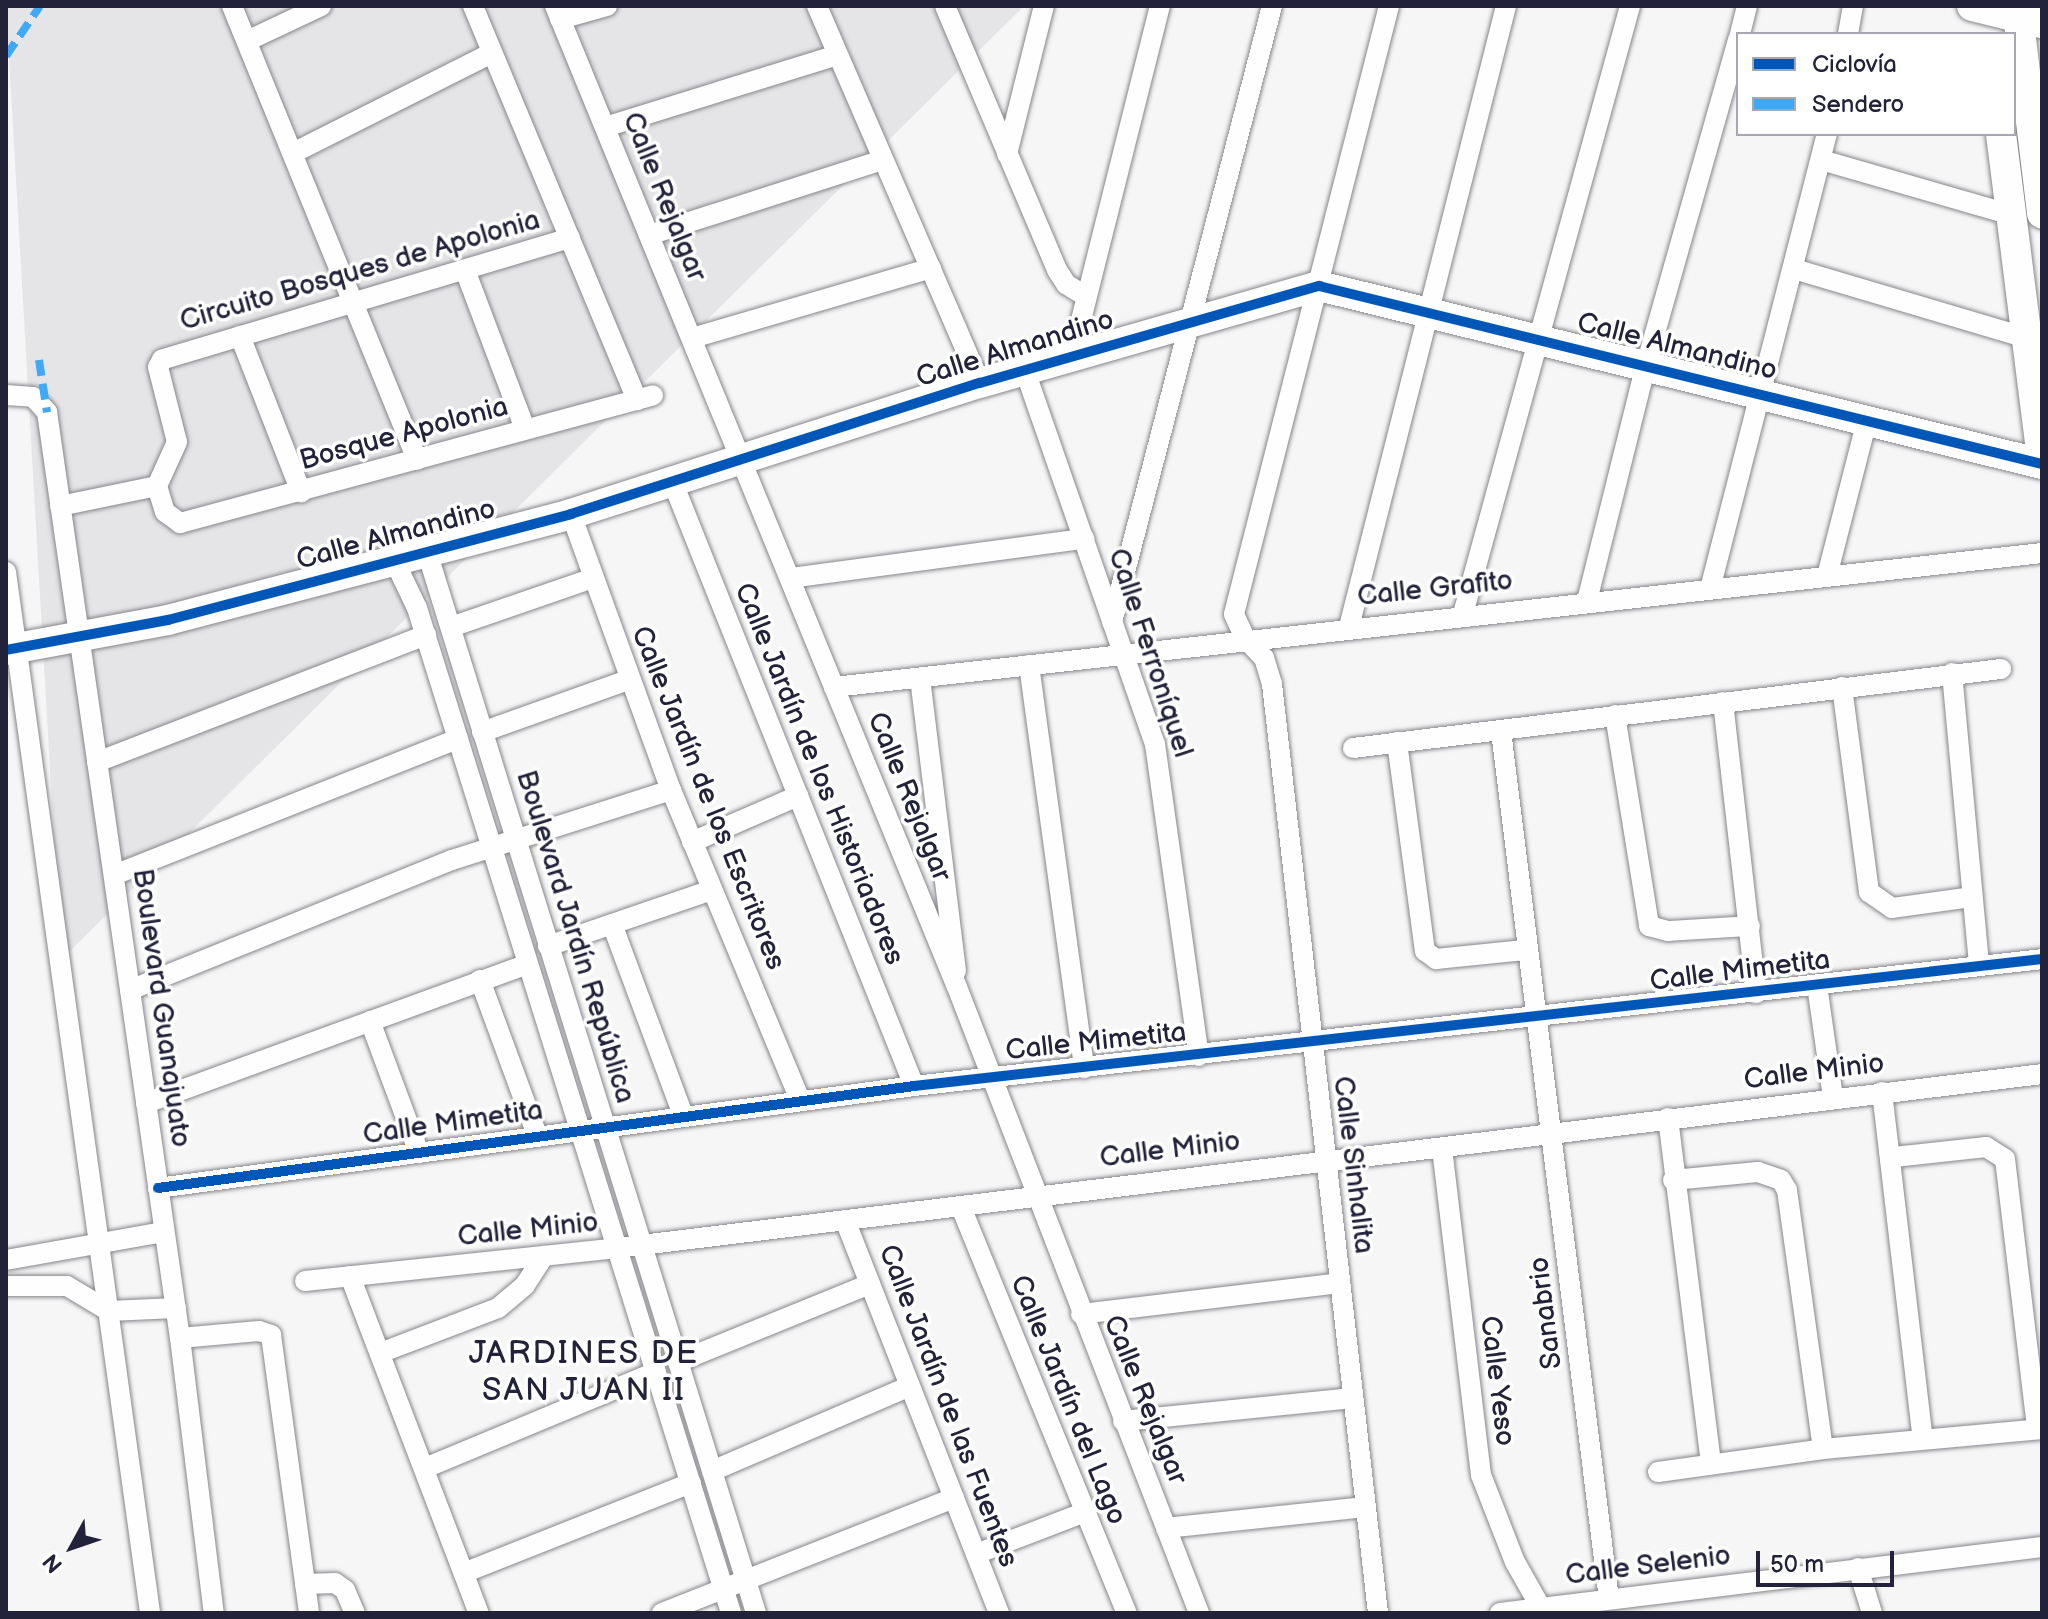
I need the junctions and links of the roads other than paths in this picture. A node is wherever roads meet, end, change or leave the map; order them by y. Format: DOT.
graph roads {
  1 [pos="232,6"];
  2 [pos="321,6"];
  3 [pos="473,6"];
  4 [pos="607,6"];
  5 [pos="817,6"];
  6 [pos="945,6"];
  7 [pos="1044,6"];
  8 [pos="1160,6"];
  9 [pos="1272,6"];
  10 [pos="1389,6"];
  11 [pos="1506,6"];
  12 [pos="1630,6"];
  13 [pos="1747,6"];
  14 [pos="1853,6"];
  15 [pos="558,12"];
  16 [pos="1981,14"];
  17 [pos="2026,15"];
  18 [pos="1740,32"];
  19 [pos="1848,32"];
  20 [pos="247,41"];
  21 [pos="1736,48"];
  22 [pos="492,53"];
  23 [pos="837,55"];
  24 [pos="605,127"];
  25 [pos="1827,136"];
  26 [pos="2001,136"];
  27 [pos="293,153"];
  28 [pos="1007,154"];
  29 [pos="883,160"];
  30 [pos="1821,160"];
  31 [pos="2042,214"];
  32 [pos="2012,215"];
  33 [pos="649,235"];
  34 [pos="570,238"];
  35 [pos="931,268"];
  36 [pos="1794,269"];
  37 [pos="465,270"];
  38 [pos="1319,286"];
  39 [pos="1085,296"];
  40 [pos="355,302"];
  41 [pos="1429,309"];
  42 [pos="1191,321"];
  43 [pos="240,336"];
  44 [pos="1537,336"];
  45 [pos="692,338"];
  46 [pos="2027,338"];
  47 [pos="1072,356"];
  48 [pos="1646,365"];
  49 [pos="1025,371"];
  50 [pos="980,383"];
  51 [pos="1761,393"];
  52 [pos="6,395"];
  53 [pos="1867,420"];
  54 [pos="525,429"];
  55 [pos="2042,458"];
  56 [pos="417,460"];
  57 [pos="743,461"];
  58 [pos="2042,464"];
  59 [pos="673,483"];
  60 [pos="157,486"];
  61 [pos="301,492"];
  62 [pos="60,506"];
  63 [pos="571,514"];
  64 [pos="1084,539"];
  65 [pos="427,552"];
  66 [pos="2042,553"];
  67 [pos="394,560"];
  68 [pos="6,572"];
  69 [pos="1827,576"];
  70 [pos="593,578"];
  71 [pos="790,578"];
  72 [pos="1710,589"];
  73 [pos="1587,601"];
  74 [pos="1463,614"];
  75 [pos="1112,622"];
  76 [pos="451,627"];
  77 [pos="1349,627"];
  78 [pos="426,635"];
  79 [pos="79,638"];
  80 [pos="1245,638"];
  81 [pos="12,649"];
  82 [pos="1123,653"];
  83 [pos="1029,665"];
  84 [pos="2001,669"];
  85 [pos="1952,673"];
  86 [pos="920,678"];
  87 [pos="628,680"];
  88 [pos="834,687"];
  89 [pos="1842,687"];
  90 [pos="1723,702"];
  91 [pos="1615,715"];
  92 [pos="1501,731"];
  93 [pos="482,732"];
  94 [pos="458,739"];
  95 [pos="1397,742"];
  96 [pos="1353,748"];
  97 [pos="97,762"];
  98 [pos="671,790"];
  99 [pos="798,796"];
  100 [pos="514,839"];
  101 [pos="692,842"];
  102 [pos="491,846"];
  103 [pos="114,875"];
  104 [pos="712,890"];
  105 [pos="1972,897"];
  106 [pos="612,924"];
  107 [pos="1750,926"];
  108 [pos="548,946"];
  109 [pos="1525,950"];
  110 [pos="2042,959"];
  111 [pos="527,964"];
  112 [pos="1979,965"];
  113 [pos="480,980"];
  114 [pos="1817,985"];
  115 [pos="957,987"];
  116 [pos="130,990"];
  117 [pos="1756,993"];
  118 [pos="1538,1020"];
  119 [pos="370,1021"];
  120 [pos="1309,1044"];
  121 [pos="1199,1056"];
  122 [pos="1084,1068"];
  123 [pos="2042,1074"];
  124 [pos="990,1077"];
  125 [pos="914,1086"];
  126 [pos="1882,1092"];
  127 [pos="1833,1098"];
  128 [pos="800,1100"];
  129 [pos="146,1103"];
  130 [pos="683,1115"];
  131 [pos="1668,1118"];
  132 [pos="604,1126"];
  133 [pos="579,1129"];
  134 [pos="1553,1134"];
  135 [pos="537,1135"];
  136 [pos="1442,1148"];
  137 [pos="419,1153"];
  138 [pos="1894,1157"];
  139 [pos="1325,1159"];
  140 [pos="1673,1180"];
  141 [pos="158,1188"];
  142 [pos="1037,1196"];
  143 [pos="961,1207"];
  144 [pos="845,1220"];
  145 [pos="163,1232"];
  146 [pos="100,1244"];
  147 [pos="641,1245"];
  148 [pos="617,1248"];
  149 [pos="544,1256"];
  150 [pos="6,1260"];
  151 [pos="350,1276"];
  152 [pos="305,1281"];
  153 [pos="1340,1283"];
  154 [pos="870,1284"];
  155 [pos="6,1286"];
  156 [pos="176,1308"];
  157 [pos="109,1311"];
  158 [pos="1081,1314"];
  159 [pos="180,1338"];
  160 [pos="380,1353"];
  161 [pos="678,1362"];
  162 [pos="656,1372"];
  163 [pos="910,1386"];
  164 [pos="1353,1398"];
  165 [pos="1123,1421"];
  166 [pos="2039,1429"];
  167 [pos="1923,1439"];
  168 [pos="1823,1449"];
  169 [pos="1711,1464"];
  170 [pos="425,1468"];
  171 [pos="712,1471"];
  172 [pos="1658,1472"];
  173 [pos="691,1483"];
  174 [pos="954,1498"];
  175 [pos="1365,1507"];
  176 [pos="1083,1513"];
  177 [pos="1166,1528"];
  178 [pos="2042,1547"];
  179 [pos="976,1554"];
  180 [pos="1858,1568"];
  181 [pos="466,1572"];
  182 [pos="746,1579"];
  183 [pos="305,1584"];
  184 [pos="723,1588"];
  185 [pos="1609,1599"];
  186 [pos="1541,1608"];
  187 [pos="997,1609"];
  188 [pos="150,1613"];
  189 [pos="214,1613"];
  190 [pos="309,1613"];
  191 [pos="355,1613"];
  192 [pos="479,1613"];
  193 [pos="662,1613"];
  194 [pos="731,1613"];
  195 [pos="756,1613"];
  196 [pos="975,1613"];
  197 [pos="1127,1613"];
  198 [pos="1199,1613"];
  199 [pos="1378,1613"];
  200 [pos="1500,1613"];
  201 [pos="1872,1613"];
  1 -- 20 [label="street"];
  2 -- 20 [label="street"];
  3 -- 22 [label="street, Bosque Apolonia"];
  4 -- 15 [label="street"];
  5 -- 23 [label="street"];
  6 -- 28 [label="street"];
  7 -- 28 [label="street"];
  8 -- 39 [label="street"];
  9 -- 42 [label="street"];
  10 -- 38 [label="street"];
  11 -- 41 [label="street"];
  12 -- 44 [label="street"];
  13 -- 18 [label="street"];
  14 -- 19 [label="street"];
  15 -- 24 [label="street, Calle Rejalgar"];
  16 -- 17 [label="street"];
  17 -- 31 [label="street"];
  20 -- 27 [label="street"];
  21 -- 48 [label="street"];
  22 -- 27 [label="street"];
  22 -- 34 [label="street, Bosque Apolonia"];
  23 -- 24 [label="street"];
  23 -- 29 [label="street"];
  24 -- 33 [label="street, Calle Rejalgar"];
  25 -- 30 [label="street"];
  26 -- 32 [label="street"];
  27 -- 40 [label="street"];
  28 -- 39 [label="street"];
  29 -- 33 [label="street"];
  29 -- 35 [label="street"];
  30 -- 32 [label="street"];
  30 -- 36 [label="street"];
  32 -- 46 [label="street"];
  33 -- 45 [label="street, Calle Rejalgar"];
  34 -- 37 [label="street, Circuito Bosques de Apolonia"];
  34 -- 54 [label="street, Bosque Apolonia"];
  35 -- 45 [label="street"];
  35 -- 50 [label="street"];
  36 -- 46 [label="street"];
  36 -- 51 [label="street"];
  37 -- 40 [label="street, Circuito Bosques de Apolonia"];
  37 -- 54 [label="street"];
  38 -- 41 [label="street, Calle Almandino"];
  38 -- 42 [label="street, Calle Almandino"];
  38 -- 80 [label="street"];
  39 -- 47 [label="street"];
  40 -- 43 [label="street, Circuito Bosques de Apolonia"];
  40 -- 56 [label="street"];
  41 -- 44 [label="street, Calle Almandino"];
  41 -- 77 [label="street"];
  42 -- 47 [label="street, Calle Almandino"];
  42 -- 75 [label="street"];
  43 -- 60 [label="street, Circuito Bosques de Apolonia"];
  43 -- 61 [label="street"];
  44 -- 48 [label="street, Calle Almandino"];
  44 -- 74 [label="street"];
  45 -- 57 [label="street, Calle Rejalgar"];
  46 -- 55 [label="street"];
  47 -- 49 [label="street, Calle Almandino"];
  48 -- 51 [label="street, Calle Almandino"];
  48 -- 73 [label="street"];
  49 -- 50 [label="street, Calle Almandino"];
  49 -- 64 [label="street, Calle Ferroníquel"];
  50 -- 57 [label="street, Calle Almandino"];
  51 -- 53 [label="street, Calle Almandino"];
  51 -- 72 [label="street"];
  52 -- 62 [label="street, Boulevard Guanajuato"];
  53 -- 58 [label="street, Calle Almandino"];
  53 -- 69 [label="street"];
  54 -- 56 [label="street, Bosque Apolonia"];
  56 -- 61 [label="street, Bosque Apolonia"];
  57 -- 59 [label="street, Calle Almandino"];
  57 -- 71 [label="street, Calle Rejalgar"];
  59 -- 63 [label="street, Calle Almandino"];
  59 -- 99 [label="street, Calle Jardín de los Historiadores"];
  60 -- 61 [label="street, Bosque Apolonia"];
  60 -- 62 [label="street"];
  62 -- 79 [label="street, Boulevard Guanajuato"];
  63 -- 65 [label="street, Calle Almandino"];
  63 -- 70 [label="street, Calle Jardín de los Escritores"];
  64 -- 71 [label="street"];
  64 -- 75 [label="street, Calle Ferroníquel"];
  65 -- 67 [label="street, Calle Almandino"];
  65 -- 76 [label="street, Boulevard Jardín República"];
  66 -- 69 [label="street, Calle Grafito"];
  67 -- 78 [label="street, Boulevard Jardín República"];
  67 -- 79 [label="street, Calle Almandino"];
  68 -- 81 [label="street"];
  69 -- 72 [label="street, Calle Grafito"];
  70 -- 76 [label="street"];
  70 -- 87 [label="street, Calle Jardín de los Escritores"];
  71 -- 88 [label="street, Calle Rejalgar"];
  72 -- 73 [label="street, Calle Grafito"];
  73 -- 74 [label="street, Calle Grafito"];
  74 -- 77 [label="street, Calle Grafito"];
  75 -- 82 [label="street, Calle Ferroníquel"];
  76 -- 93 [label="street, Boulevard Jardín República"];
  77 -- 80 [label="street, Calle Grafito"];
  78 -- 94 [label="street, Boulevard Jardín República"];
  78 -- 97 [label="street"];
  79 -- 81 [label="street, Calle Almandino"];
  79 -- 97 [label="street, Boulevard Guanajuato"];
  80 -- 82 [label="street, Calle Grafito"];
  80 -- 120 [label="street, Calle Sinhalita"];
  81 -- 146 [label="street"];
  82 -- 83 [label="street, Calle Grafito"];
  82 -- 121 [label="street, Calle Ferroníquel"];
  83 -- 86 [label="street, Calle Grafito"];
  83 -- 122 [label="street"];
  84 -- 85 [label="street"];
  85 -- 89 [label="street"];
  85 -- 105 [label="street"];
  86 -- 88 [label="street, Calle Grafito"];
  86 -- 115 [label="street"];
  87 -- 93 [label="street"];
  87 -- 98 [label="street, Calle Jardín de los Escritores"];
  88 -- 115 [label="street, Calle Rejalgar"];
  89 -- 90 [label="street"];
  89 -- 105 [label="street"];
  90 -- 91 [label="street"];
  90 -- 107 [label="street"];
  91 -- 92 [label="street"];
  91 -- 107 [label="street"];
  92 -- 95 [label="street"];
  92 -- 109 [label="street, Sanabrio"];
  93 -- 100 [label="street, Boulevard Jardín República"];
  94 -- 102 [label="street, Boulevard Jardín República"];
  94 -- 103 [label="street"];
  95 -- 96 [label="street"];
  95 -- 109 [label="street"];
  97 -- 103 [label="street, Boulevard Guanajuato"];
  98 -- 100 [label="street"];
  98 -- 101 [label="street, Calle Jardín de los Escritores"];
  99 -- 101 [label="street"];
  99 -- 125 [label="street, Calle Jardín de los Historiadores"];
  100 -- 102 [label="street"];
  100 -- 108 [label="street, Boulevard Jardín República"];
  101 -- 104 [label="street, Calle Jardín de los Escritores"];
  102 -- 111 [label="street, Boulevard Jardín República"];
  102 -- 116 [label="street"];
  103 -- 116 [label="street, Boulevard Guanajuato"];
  104 -- 106 [label="street"];
  104 -- 128 [label="street, Calle Jardín de los Escritores"];
  105 -- 112 [label="street"];
  106 -- 108 [label="street"];
  106 -- 130 [label="street"];
  107 -- 117 [label="street"];
  108 -- 132 [label="street, Boulevard Jardín República"];
  109 -- 118 [label="street, Sanabrio"];
  110 -- 112 [label="street, Calle Mimetita"];
  111 -- 113 [label="street"];
  111 -- 133 [label="street, Boulevard Jardín República"];
  112 -- 114 [label="street, Calle Mimetita"];
  113 -- 119 [label="street"];
  113 -- 135 [label="street"];
  114 -- 117 [label="street, Calle Mimetita"];
  114 -- 127 [label="street"];
  115 -- 124 [label="street, Calle Rejalgar"];
  116 -- 129 [label="street, Boulevard Guanajuato"];
  117 -- 118 [label="street, Calle Mimetita"];
  118 -- 120 [label="street, Calle Mimetita"];
  118 -- 134 [label="street, Sanabrio"];
  119 -- 129 [label="street"];
  119 -- 137 [label="street"];
  120 -- 121 [label="street, Calle Mimetita"];
  120 -- 139 [label="street, Calle Sinhalita"];
  121 -- 122 [label="street, Calle Mimetita"];
  122 -- 124 [label="street, Calle Mimetita"];
  123 -- 126 [label="street, Calle Minio"];
  124 -- 125 [label="street, Calle Mimetita"];
  124 -- 142 [label="street, Calle Rejalgar"];
  125 -- 128 [label="street, Calle Mimetita"];
  126 -- 127 [label="street, Calle Minio"];
  126 -- 138 [label="street"];
  127 -- 131 [label="street, Calle Minio"];
  128 -- 130 [label="street, Calle Mimetita"];
  129 -- 141 [label="street, Boulevard Guanajuato"];
  130 -- 132 [label="street, Calle Mimetita"];
  131 -- 134 [label="street, Calle Minio"];
  131 -- 140 [label="street"];
  132 -- 133 [label="street, Calle Mimetita"];
  132 -- 147 [label="street, Boulevard Jardín República"];
  133 -- 135 [label="street, Calle Mimetita"];
  133 -- 148 [label="street, Boulevard Jardín República"];
  134 -- 136 [label="street, Calle Minio"];
  134 -- 185 [label="street, Sanabrio"];
  135 -- 137 [label="street, Calle Mimetita"];
  136 -- 139 [label="street, Calle Minio"];
  136 -- 186 [label="street, Calle Yeso"];
  137 -- 141 [label="street, Calle Mimetita"];
  138 -- 166 [label="street"];
  138 -- 167 [label="street"];
  139 -- 142 [label="street, Calle Minio"];
  139 -- 153 [label="street, Calle Sinhalita"];
  140 -- 168 [label="street"];
  140 -- 169 [label="street"];
  141 -- 145 [label="street, Boulevard Guanajuato"];
  142 -- 143 [label="street, Calle Minio"];
  142 -- 158 [label="street, Calle Rejalgar"];
  143 -- 144 [label="street, Calle Minio"];
  143 -- 176 [label="street, Calle Jardín del Lago"];
  144 -- 147 [label="street, Calle Minio"];
  144 -- 154 [label="street, Calle Jardín de las Fuentes"];
  145 -- 146 [label="street"];
  145 -- 156 [label="street, Boulevard Guanajuato"];
  146 -- 150 [label="street"];
  146 -- 157 [label="street"];
  147 -- 148 [label="street, Calle Minio"];
  147 -- 161 [label="street, Boulevard Jardín República"];
  148 -- 149 [label="street, Calle Minio"];
  148 -- 162 [label="street, Boulevard Jardín República"];
  149 -- 151 [label="street, Calle Minio"];
  149 -- 160 [label="street"];
  151 -- 152 [label="street, Calle Minio"];
  151 -- 160 [label="street"];
  153 -- 158 [label="street"];
  153 -- 164 [label="street, Calle Sinhalita"];
  154 -- 161 [label="street"];
  154 -- 163 [label="street, Calle Jardín de las Fuentes"];
  155 -- 157 [label="street"];
  156 -- 157 [label="street"];
  156 -- 159 [label="street, Boulevard Guanajuato"];
  157 -- 188 [label="street"];
  158 -- 165 [label="street, Calle Rejalgar"];
  159 -- 183 [label="street"];
  159 -- 189 [label="street, Boulevard Guanajuato"];
  160 -- 170 [label="street"];
  161 -- 171 [label="street, Boulevard Jardín República"];
  162 -- 170 [label="street"];
  162 -- 173 [label="street, Boulevard Jardín República"];
  163 -- 171 [label="street"];
  163 -- 174 [label="street, Calle Jardín de las Fuentes"];
  164 -- 165 [label="street"];
  164 -- 175 [label="street, Calle Sinhalita"];
  165 -- 177 [label="street, Calle Rejalgar"];
  166 -- 167 [label="street"];
  167 -- 168 [label="street"];
  168 -- 169 [label="street"];
  169 -- 172 [label="street"];
  170 -- 181 [label="street"];
  171 -- 182 [label="street, Boulevard Jardín República"];
  173 -- 181 [label="street"];
  173 -- 184 [label="street, Boulevard Jardín República"];
  174 -- 179 [label="street, Calle Jardín de las Fuentes"];
  174 -- 182 [label="street"];
  175 -- 177 [label="street"];
  175 -- 199 [label="street, Calle Sinhalita"];
  176 -- 179 [label="street"];
  176 -- 197 [label="street, Calle Jardín del Lago"];
  177 -- 198 [label="street, Calle Rejalgar"];
  178 -- 180 [label="street, Calle Selenio"];
  179 -- 187 [label="street, Calle Jardín de las Fuentes"];
  180 -- 185 [label="street, Calle Selenio"];
  180 -- 201 [label="street"];
  181 -- 192 [label="street"];
  182 -- 184 [label="street"];
  182 -- 195 [label="street, Boulevard Jardín República"];
  183 -- 190 [label="street"];
  183 -- 191 [label="street"];
  184 -- 193 [label="street"];
  184 -- 194 [label="street, Boulevard Jardín República"];
  185 -- 186 [label="street, Calle Selenio"];
  186 -- 200 [label="street, Calle Selenio"];
  187 -- 196 [label="street"];
}
